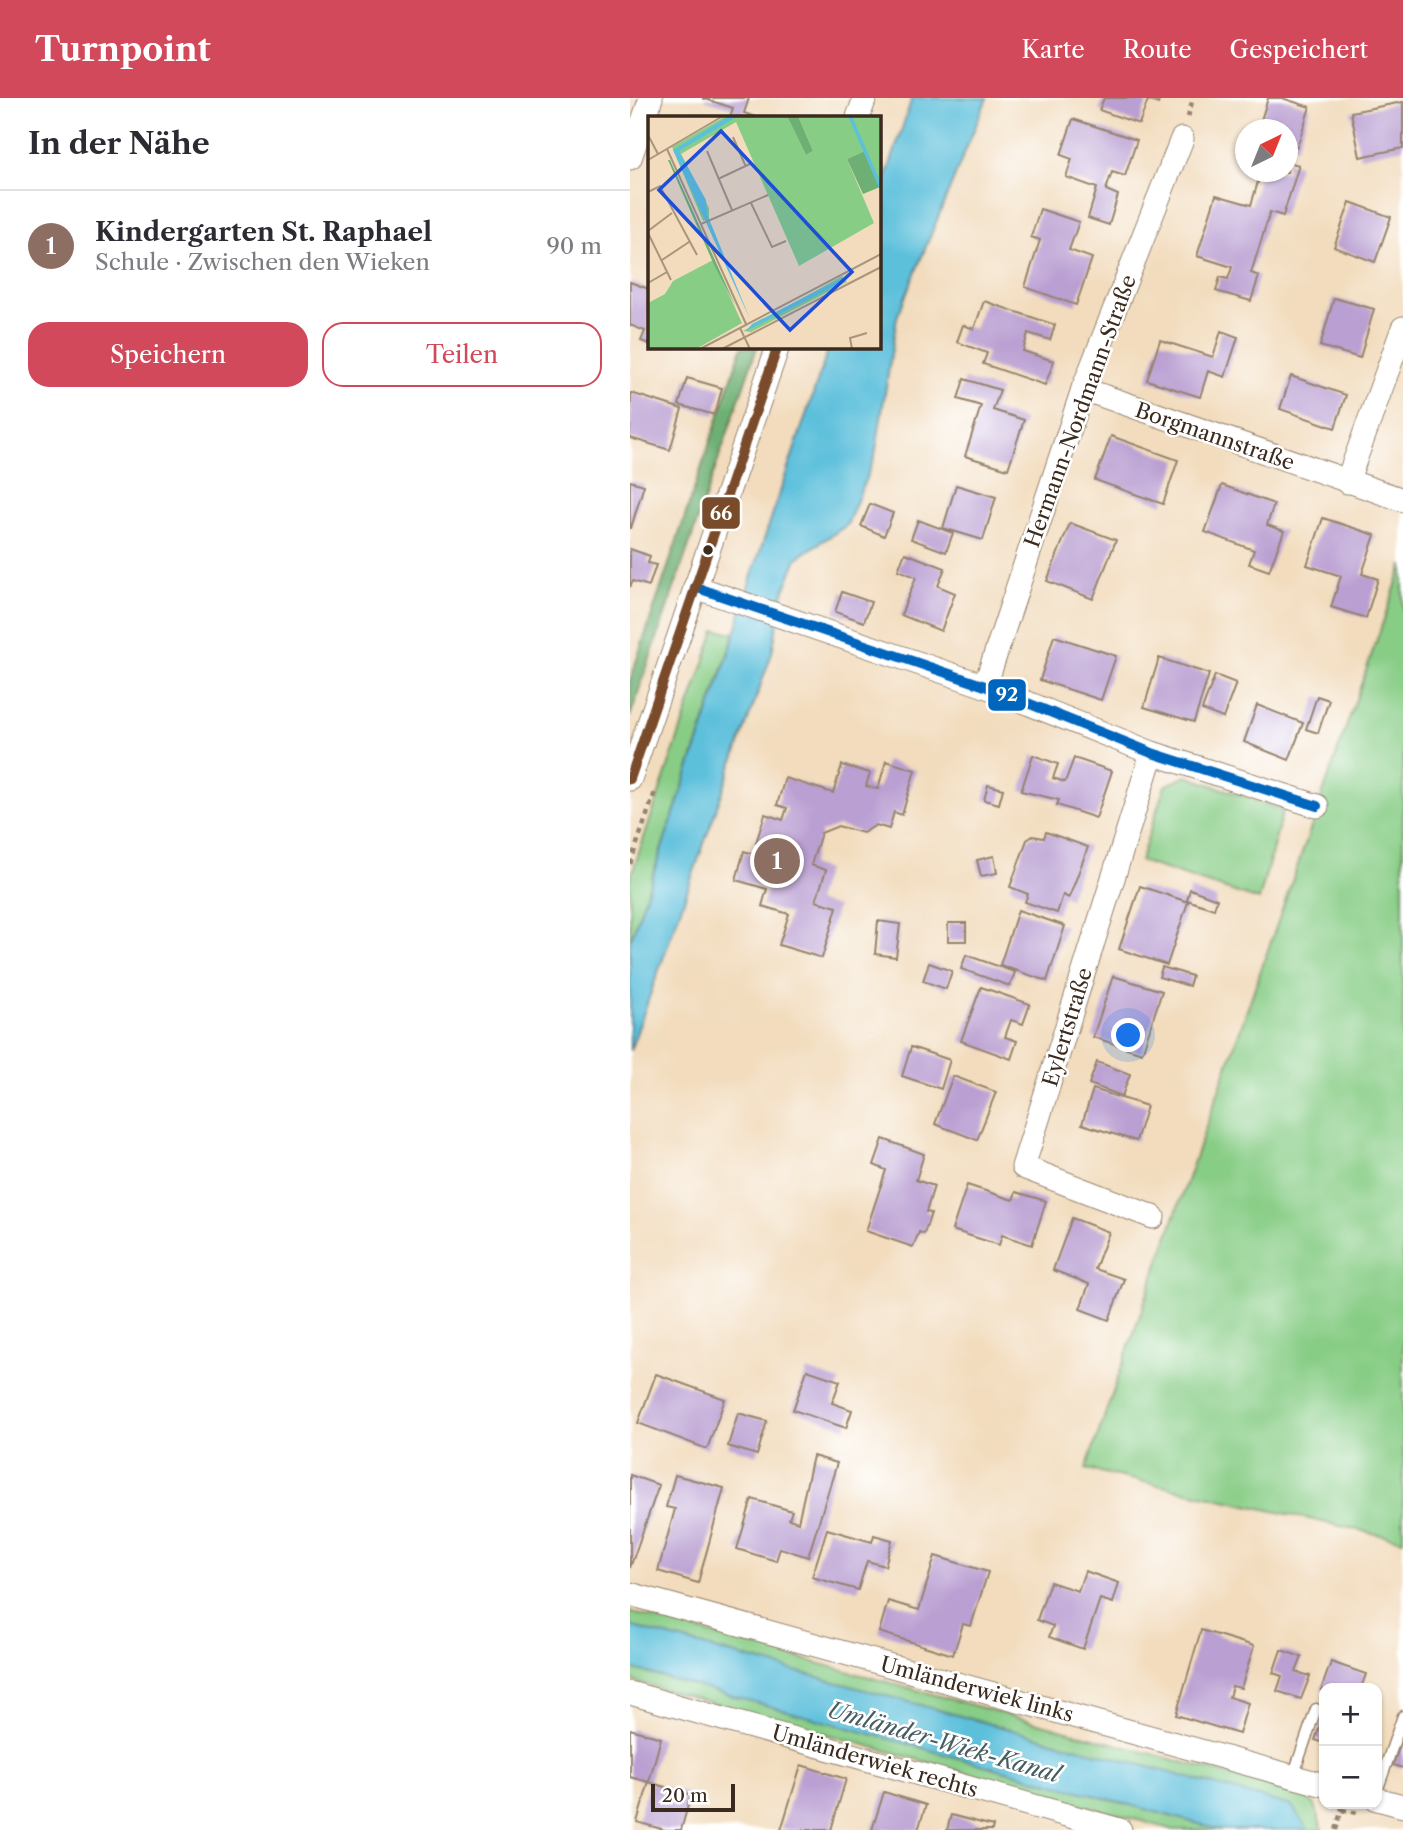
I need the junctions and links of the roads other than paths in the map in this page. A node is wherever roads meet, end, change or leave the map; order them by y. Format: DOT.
graph roads {
  1 [pos="651,98"];
  2 [pos="865,98"];
  3 [pos="858,116"];
  4 [pos="1182,139"];
  5 [pos="630,158"];
  6 [pos="1403,328"];
  7 [pos="777,348"];
  8 [pos="1083,389"];
  9 [pos="1347,482"];
  10 [pos="1403,500"];
  11 [pos="695,587"];
  12 [pos="985,686"];
  13 [pos="1152,754"];
  14 [pos="630,779"];
  15 [pos="1317,806"];
  16 [pos="1153,1217"];
  17 [pos="630,1594"];
  18 [pos="630,1693"];
  19 [pos="1316,1709"];
  20 [pos="1403,1716"];
  21 [pos="1293,1776"];
  22 [pos="1382,1777"];
  23 [pos="1319,1784"];
  24 [pos="1382,1800"];
  25 [pos="1403,1806"];
  26 [pos="1120,1830"];
  1 -- 5 [label="street"];
  2 -- 3 [label="street"];
  4 -- 8 [label="street, Hermann-Nordmann-Straße"];
  6 -- 9 [label="street"];
  7 -- 11 [label="street"];
  8 -- 9 [label="street, Borgmannstraße"];
  8 -- 12 [label="street, Hermann-Nordmann-Straße"];
  9 -- 10 [label="street, Borgmannstraße"];
  11 -- 12 [label="street"];
  11 -- 14 [label="street"];
  12 -- 13 [label="street"];
  13 -- 15 [label="street"];
  13 -- 16 [label="street, Eylertstraße"];
  17 -- 21 [label="street, Umländerwiek links"];
  18 -- 26 [label="street, Umländerwiek rechts"];
  19 -- 21 [label="lane"];
  20 -- 22 [label="lane"];
  21 -- 23 [label="street, Umländerwiek links"];
  24 -- 25 [label="street"];
}
